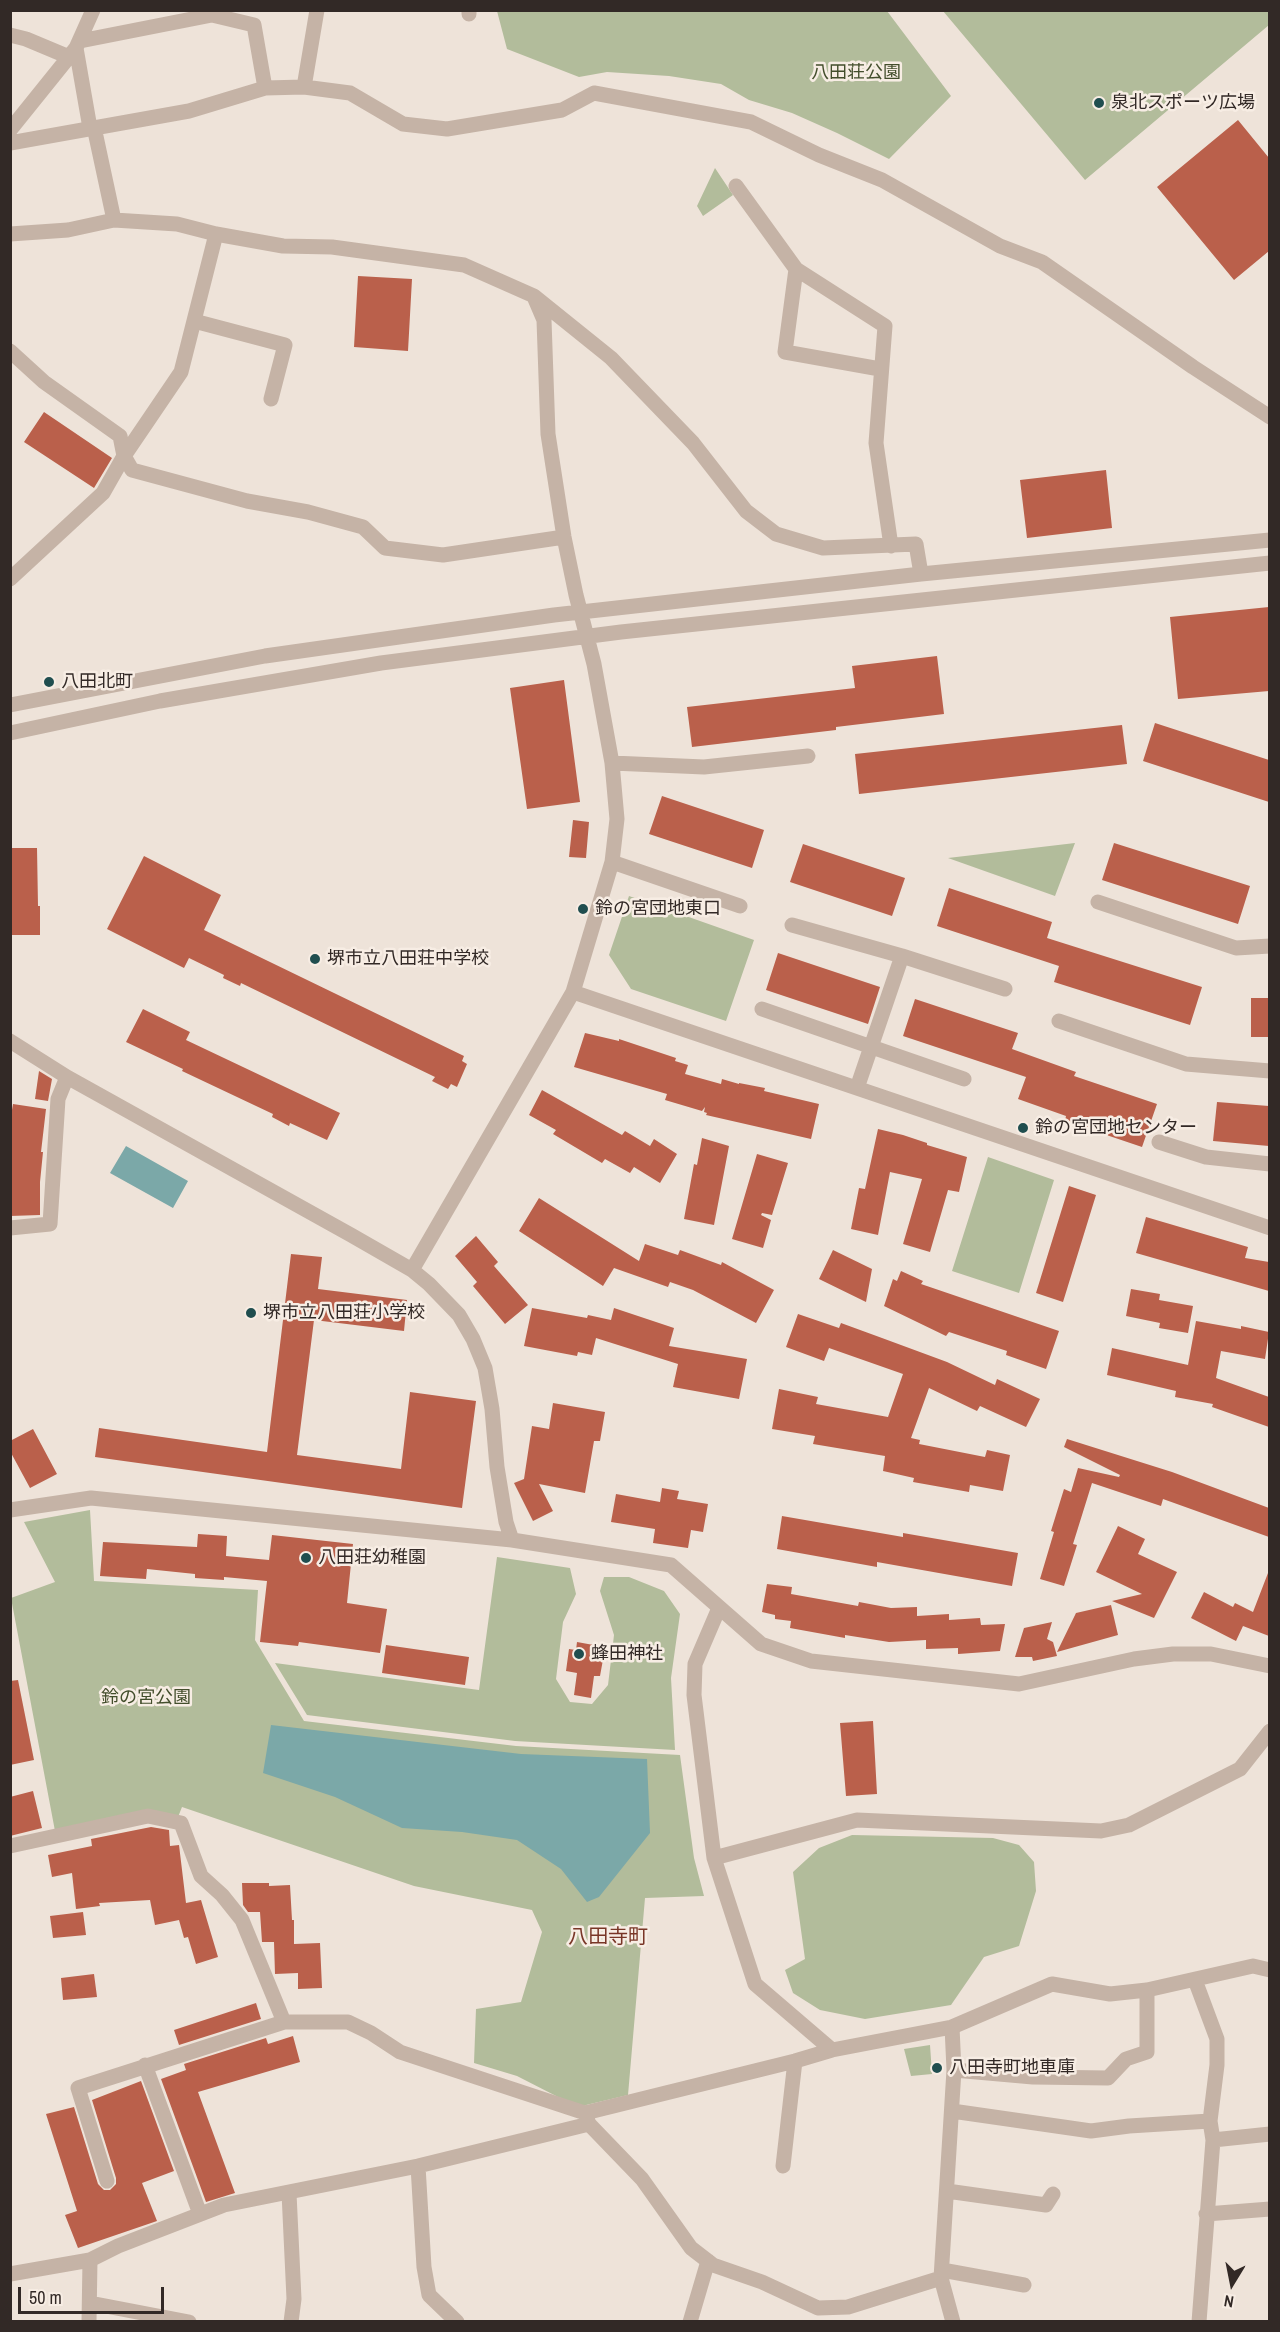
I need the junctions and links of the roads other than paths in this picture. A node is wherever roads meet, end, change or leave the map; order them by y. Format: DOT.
graph roads {
  1 [pos="93,10"];
  2 [pos="317,10"];
  3 [pos="10,35"];
  4 [pos="75,49"];
  5 [pos="304,87"];
  6 [pos="265,88"];
  7 [pos="92,128"];
  8 [pos="10,130"];
  9 [pos="10,143"];
  10 [pos="736,186"];
  11 [pos="114,220"];
  12 [pos="10,234"];
  13 [pos="216,234"];
  14 [pos="796,269"];
  15 [pos="534,296"];
  16 [pos="194,321"];
  17 [pos="10,351"];
  18 [pos="880,369"];
  19 [pos="271,399"];
  20 [pos="1269,417"];
  21 [pos="124,456"];
  22 [pos="564,537"];
  23 [pos="1269,540"];
  24 [pos="891,546"];
  25 [pos="1269,563"];
  26 [pos="921,574"];
  27 [pos="10,579"];
  28 [pos="581,611"];
  29 [pos="588,636"];
  30 [pos="10,705"];
  31 [pos="10,733"];
  32 [pos="808,756"];
  33 [pos="612,763"];
  34 [pos="612,861"];
  35 [pos="1098,902"];
  36 [pos="740,906"];
  37 [pos="792,925"];
  38 [pos="1269,946"];
  39 [pos="902,956"];
  40 [pos="1005,989"];
  41 [pos="573,992"];
  42 [pos="762,1009"];
  43 [pos="1059,1021"];
  44 [pos="11,1044"];
  45 [pos="872,1046"];
  46 [pos="1269,1071"];
  47 [pos="67,1077"];
  48 [pos="964,1079"];
  49 [pos="857,1088"];
  50 [pos="1159,1142"];
  51 [pos="1269,1164"];
  52 [pos="10,1228"];
  53 [pos="1269,1228"];
  54 [pos="412,1270"];
  55 [pos="18,1509"];
  56 [pos="10,1519"];
  57 [pos="512,1540"];
  58 [pos="719,1608"];
  59 [pos="1269,1666"];
  60 [pos="1269,1731"];
  61 [pos="10,1846"];
  62 [pos="714,1857"];
  63 [pos="1267,1967"];
  64 [pos="1195,1980"];
  65 [pos="1147,1990"];
  66 [pos="284,2022"];
  67 [pos="952,2027"];
  68 [pos="832,2050"];
  69 [pos="795,2061"];
  70 [pos="146,2065"];
  71 [pos="954,2070"];
  72 [pos="952,2111"];
  73 [pos="587,2119"];
  74 [pos="1210,2121"];
  75 [pos="1269,2134"];
  76 [pos="1213,2140"];
  77 [pos="418,2166"];
  78 [pos="783,2166"];
  79 [pos="107,2181"];
  80 [pos="947,2191"];
  81 [pos="289,2193"];
  82 [pos="1053,2194"];
  83 [pos="1269,2209"];
  84 [pos="200,2214"];
  85 [pos="1206,2214"];
  86 [pos="90,2260"];
  87 [pos="708,2262"];
  88 [pos="10,2274"];
  89 [pos="942,2274"];
  90 [pos="1024,2284"];
  91 [pos="90,2303"];
  92 [pos="817,2315"];
  93 [pos="89,2322"];
  94 [pos="189,2322"];
  95 [pos="291,2322"];
  96 [pos="457,2322"];
  97 [pos="690,2322"];
  98 [pos="953,2322"];
  99 [pos="1199,2322"];
  1 -- 4 [label="street"];
  2 -- 5 [label="street"];
  3 -- 4 [label="street"];
  4 -- 6 [label="street"];
  4 -- 7 [label="street"];
  4 -- 8 [label="street"];
  5 -- 6 [label="street"];
  5 -- 20 [label="street"];
  6 -- 7 [label="street"];
  7 -- 9 [label="street"];
  7 -- 11 [label="street"];
  10 -- 14 [label="street"];
  11 -- 12 [label="street"];
  11 -- 13 [label="street"];
  13 -- 15 [label="street"];
  13 -- 16 [label="street"];
  14 -- 18 [label="street"];
  14 -- 18 [label="street"];
  15 -- 22 [label="street"];
  15 -- 24 [label="street"];
  16 -- 19 [label="street"];
  16 -- 21 [label="street"];
  17 -- 21 [label="street"];
  18 -- 24 [label="street"];
  21 -- 22 [label="street"];
  21 -- 27 [label="street"];
  22 -- 28 [label="street"];
  23 -- 26 [label="street"];
  24 -- 26 [label="street"];
  25 -- 29 [label="street"];
  26 -- 28 [label="street"];
  28 -- 29 [label="street"];
  28 -- 30 [label="street"];
  29 -- 31 [label="street"];
  29 -- 33 [label="street"];
  32 -- 33 [label="street"];
  33 -- 34 [label="street"];
  34 -- 36 [label="street"];
  34 -- 41 [label="street"];
  35 -- 38 [label="street"];
  37 -- 39 [label="street"];
  39 -- 40 [label="street"];
  39 -- 45 [label="street"];
  41 -- 49 [label="street"];
  41 -- 54 [label="street"];
  42 -- 45 [label="street"];
  43 -- 46 [label="street"];
  44 -- 47 [label="street"];
  45 -- 48 [label="street"];
  45 -- 49 [label="street"];
  47 -- 52 [label="street"];
  47 -- 54 [label="street"];
  49 -- 53 [label="street"];
  50 -- 51 [label="street"];
  54 -- 57 [label="street"];
  55 -- 56 [label="street"];
  55 -- 57 [label="street"];
  57 -- 58 [label="street"];
  58 -- 59 [label="street"];
  58 -- 62 [label="street"];
  60 -- 62 [label="street"];
  61 -- 66 [label="street"];
  62 -- 68 [label="street"];
  63 -- 64 [label="street"];
  64 -- 65 [label="street"];
  64 -- 74 [label="street"];
  65 -- 67 [label="street"];
  65 -- 71 [label="street"];
  66 -- 70 [label="street"];
  66 -- 73 [label="street"];
  67 -- 68 [label="street"];
  67 -- 71 [label="street"];
  68 -- 69 [label="street"];
  69 -- 73 [label="street"];
  69 -- 78 [label="street"];
  70 -- 79 [label="street"];
  70 -- 84 [label="street"];
  71 -- 72 [label="street"];
  72 -- 74 [label="street"];
  72 -- 80 [label="street"];
  73 -- 77 [label="street"];
  73 -- 87 [label="street"];
  74 -- 76 [label="street"];
  75 -- 76 [label="street"];
  76 -- 85 [label="street"];
  77 -- 81 [label="street"];
  77 -- 96 [label="street"];
  80 -- 82 [label="street"];
  80 -- 89 [label="street"];
  81 -- 84 [label="street"];
  81 -- 95 [label="street"];
  83 -- 85 [label="street"];
  84 -- 86 [label="street"];
  85 -- 99 [label="street"];
  86 -- 88 [label="street"];
  86 -- 91 [label="street"];
  87 -- 92 [label="street"];
  87 -- 97 [label="street"];
  89 -- 90 [label="street"];
  89 -- 92 [label="street"];
  89 -- 98 [label="street"];
  91 -- 93 [label="street"];
  91 -- 94 [label="street"];
}
